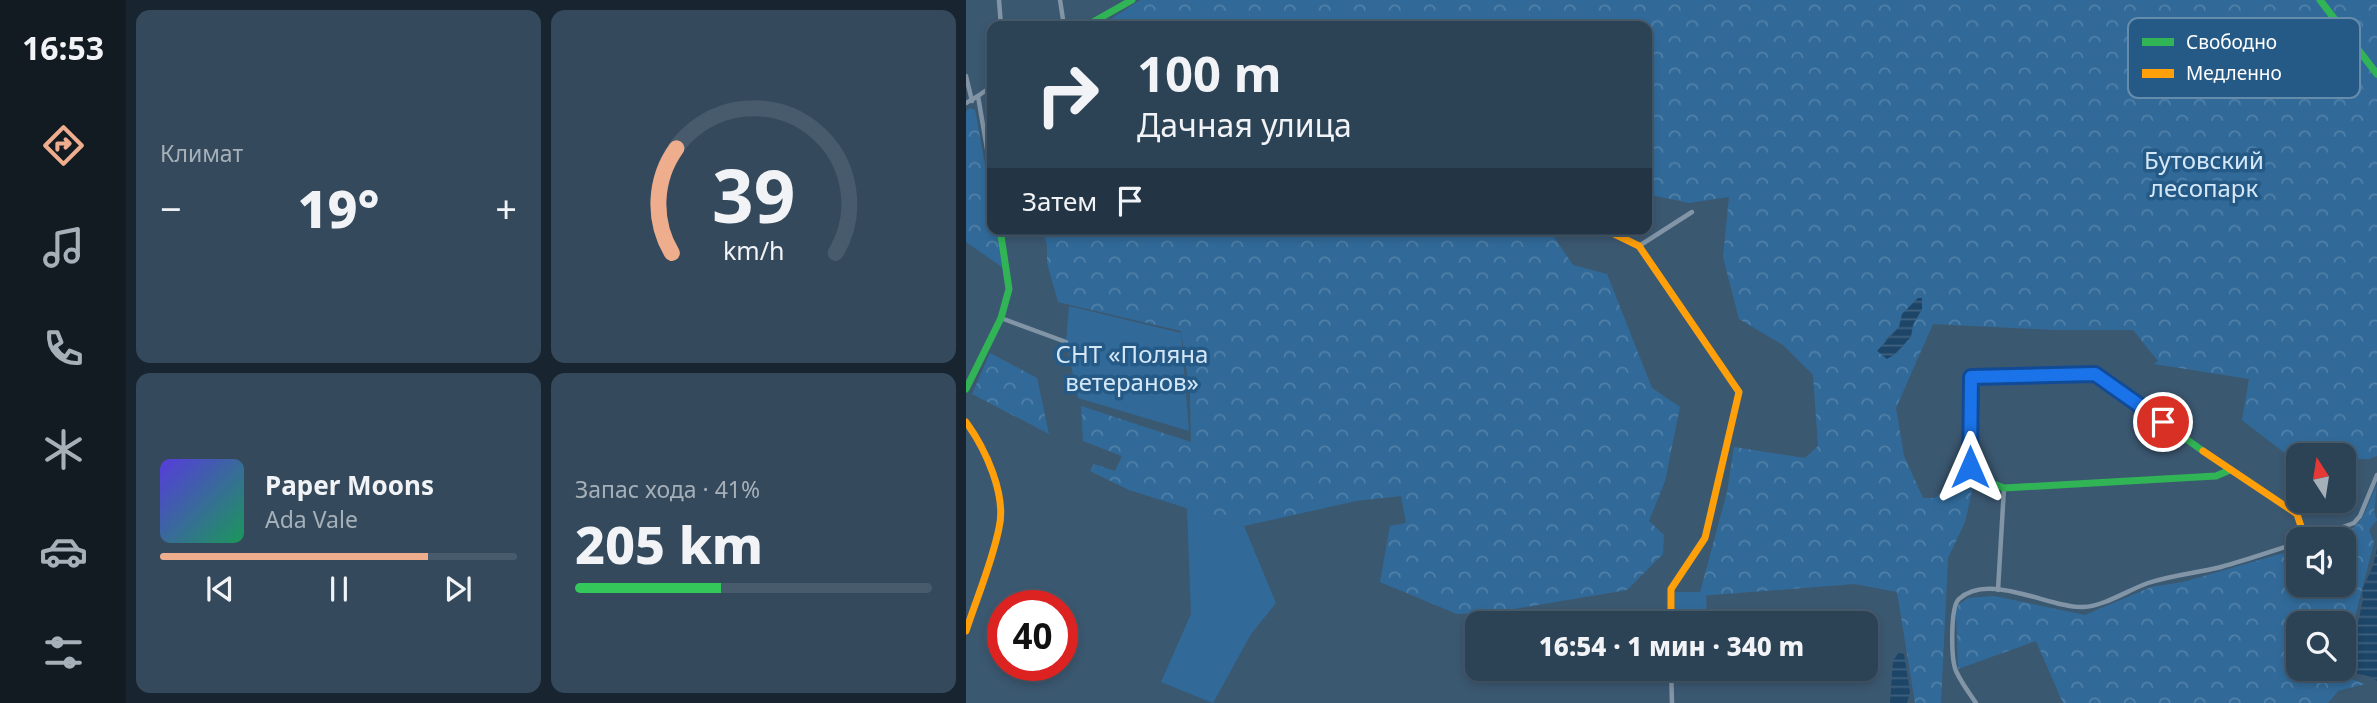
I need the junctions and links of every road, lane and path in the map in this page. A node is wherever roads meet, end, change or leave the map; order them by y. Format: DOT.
graph roads {
  1 [pos="999,0"];
  2 [pos="1060,0"];
  3 [pos="1132,0"];
  4 [pos="2320,0"];
  5 [pos="1121,4"];
  6 [pos="2334,18"];
  7 [pos="1001,21"];
  8 [pos="1063,21"];
  9 [pos="1094,21"];
  10 [pos="2360,52"];
  11 [pos="2377,74"];
  12 [pos="966,76"];
  13 [pos="987,90"];
  14 [pos="978,96"];
  15 [pos="969,102"];
  16 [pos="987,148"];
  17 [pos="1692,212"];
  18 [pos="1001,235"];
  19 [pos="1616,235"];
  20 [pos="1639,246"];
  21 [pos="1002,318"];
  22 [pos="1066,342"];
  23 [pos="966,389"];
  24 [pos="966,422"];
  25 [pos="2230,470"];
  26 [pos="2377,475"];
  27 [pos="2004,488"];
  28 [pos="2302,527"];
  29 [pos="2342,527"];
  30 [pos="2286,547"];
  31 [pos="1998,590"];
  32 [pos="1671,611"];
  33 [pos="966,631"];
  34 [pos="1671,681"];
  35 [pos="1672,703"];
  36 [pos="1976,703"];
  1 -- 7 [label="street"];
  2 -- 8 [label="street"];
  3 -- 5 [label="street"];
  4 -- 6 [label="street"];
  5 -- 9 [label="street"];
  10 -- 11 [label="street"];
  12 -- 15 [label="street"];
  13 -- 14 [label="street"];
  14 -- 15 [label="street"];
  14 -- 16 [label="street"];
  17 -- 20 [label="street"];
  18 -- 21 [label="street"];
  19 -- 20 [label="street"];
  20 -- 32 [label="street"];
  21 -- 22 [label="street"];
  21 -- 23 [label="street"];
  24 -- 33 [label="street"];
  25 -- 27 [label="street"];
  25 -- 27 [label="street"];
  25 -- 28 [label="street"];
  26 -- 29 [label="street"];
  27 -- 31 [label="street"];
  30 -- 31 [label="street"];
  31 -- 36 [label="street"];
  34 -- 35 [label="street"];
}
